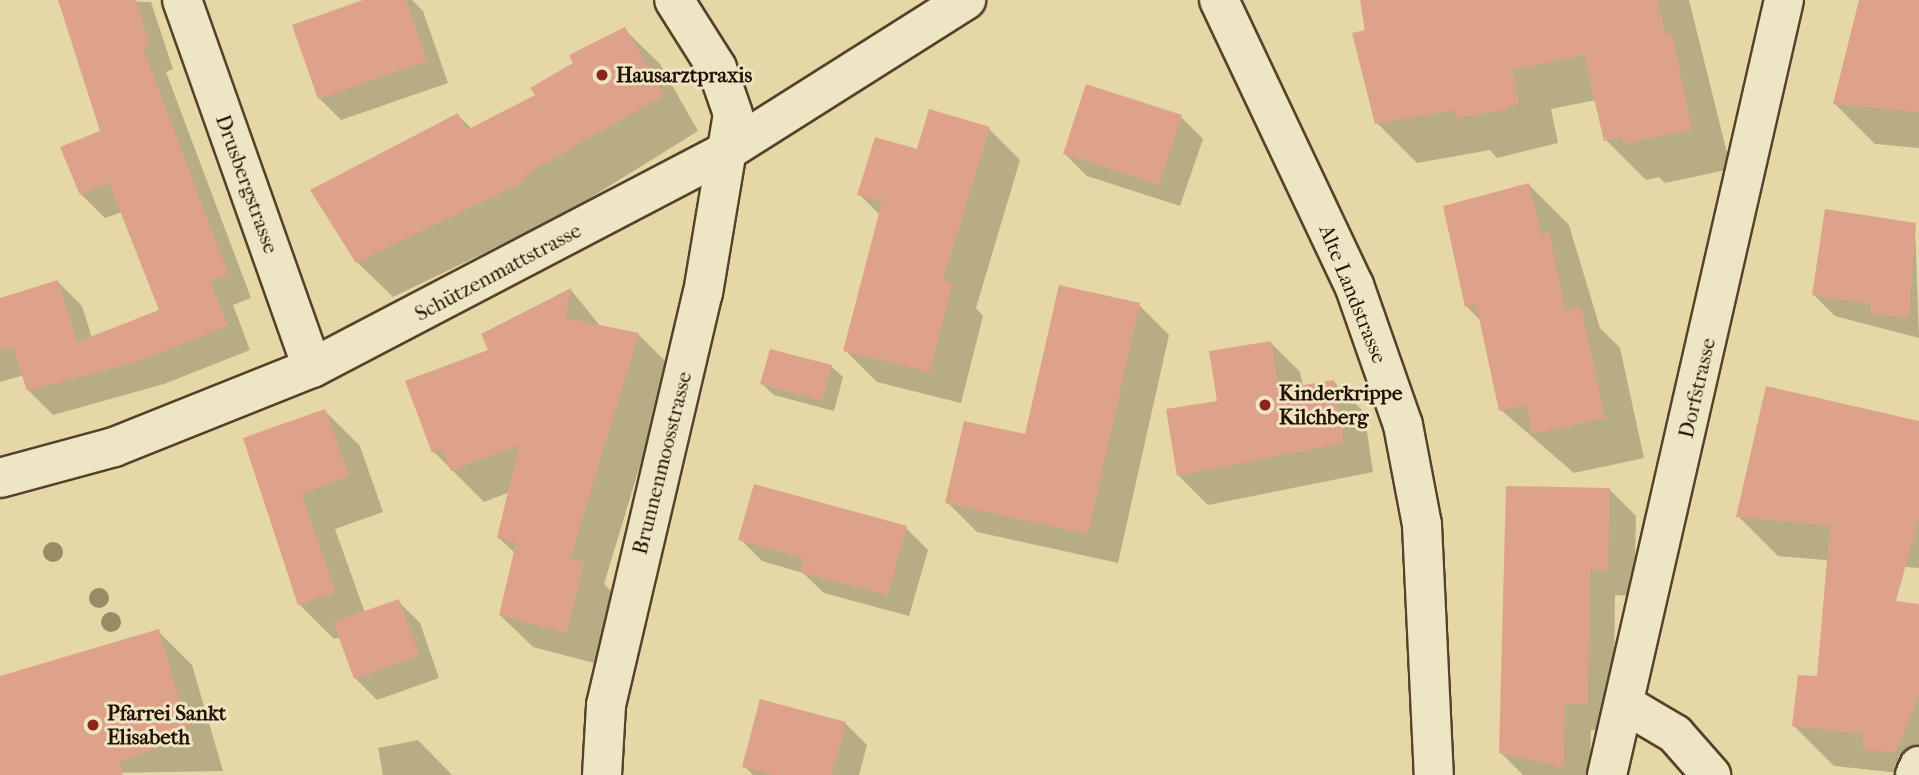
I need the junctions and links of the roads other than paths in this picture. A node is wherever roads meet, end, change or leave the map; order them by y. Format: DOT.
graph roads {
  1 [pos="182,0"];
  2 [pos="674,0"];
  3 [pos="966,0"];
  4 [pos="1219,0"];
  5 [pos="1784,0"];
  6 [pos="727,151"];
  7 [pos="312,369"];
  8 [pos="0,478"];
  9 [pos="1626,705"];
  10 [pos="1919,766"];
  11 [pos="602,775"];
  12 [pos="1434,775"];
  13 [pos="1607,775"];
  14 [pos="1711,775"];
  15 [pos="1915,775"];
  1 -- 7 [label="street, Drusbergstrasse"];
  2 -- 6 [label="street, Brunnenmoosstrasse"];
  3 -- 6 [label="street, Schützenmattstrasse"];
  4 -- 12 [label="street, Alte Landstrasse"];
  5 -- 9 [label="street, Dorfstrasse"];
  6 -- 7 [label="street, Schützenmattstrasse"];
  6 -- 11 [label="street, Brunnenmoosstrasse"];
  7 -- 8 [label="street, Schützenmattstrasse"];
  9 -- 13 [label="street, Dorfstrasse"];
  9 -- 14 [label="street"];
  10 -- 15 [label="street"];
}
